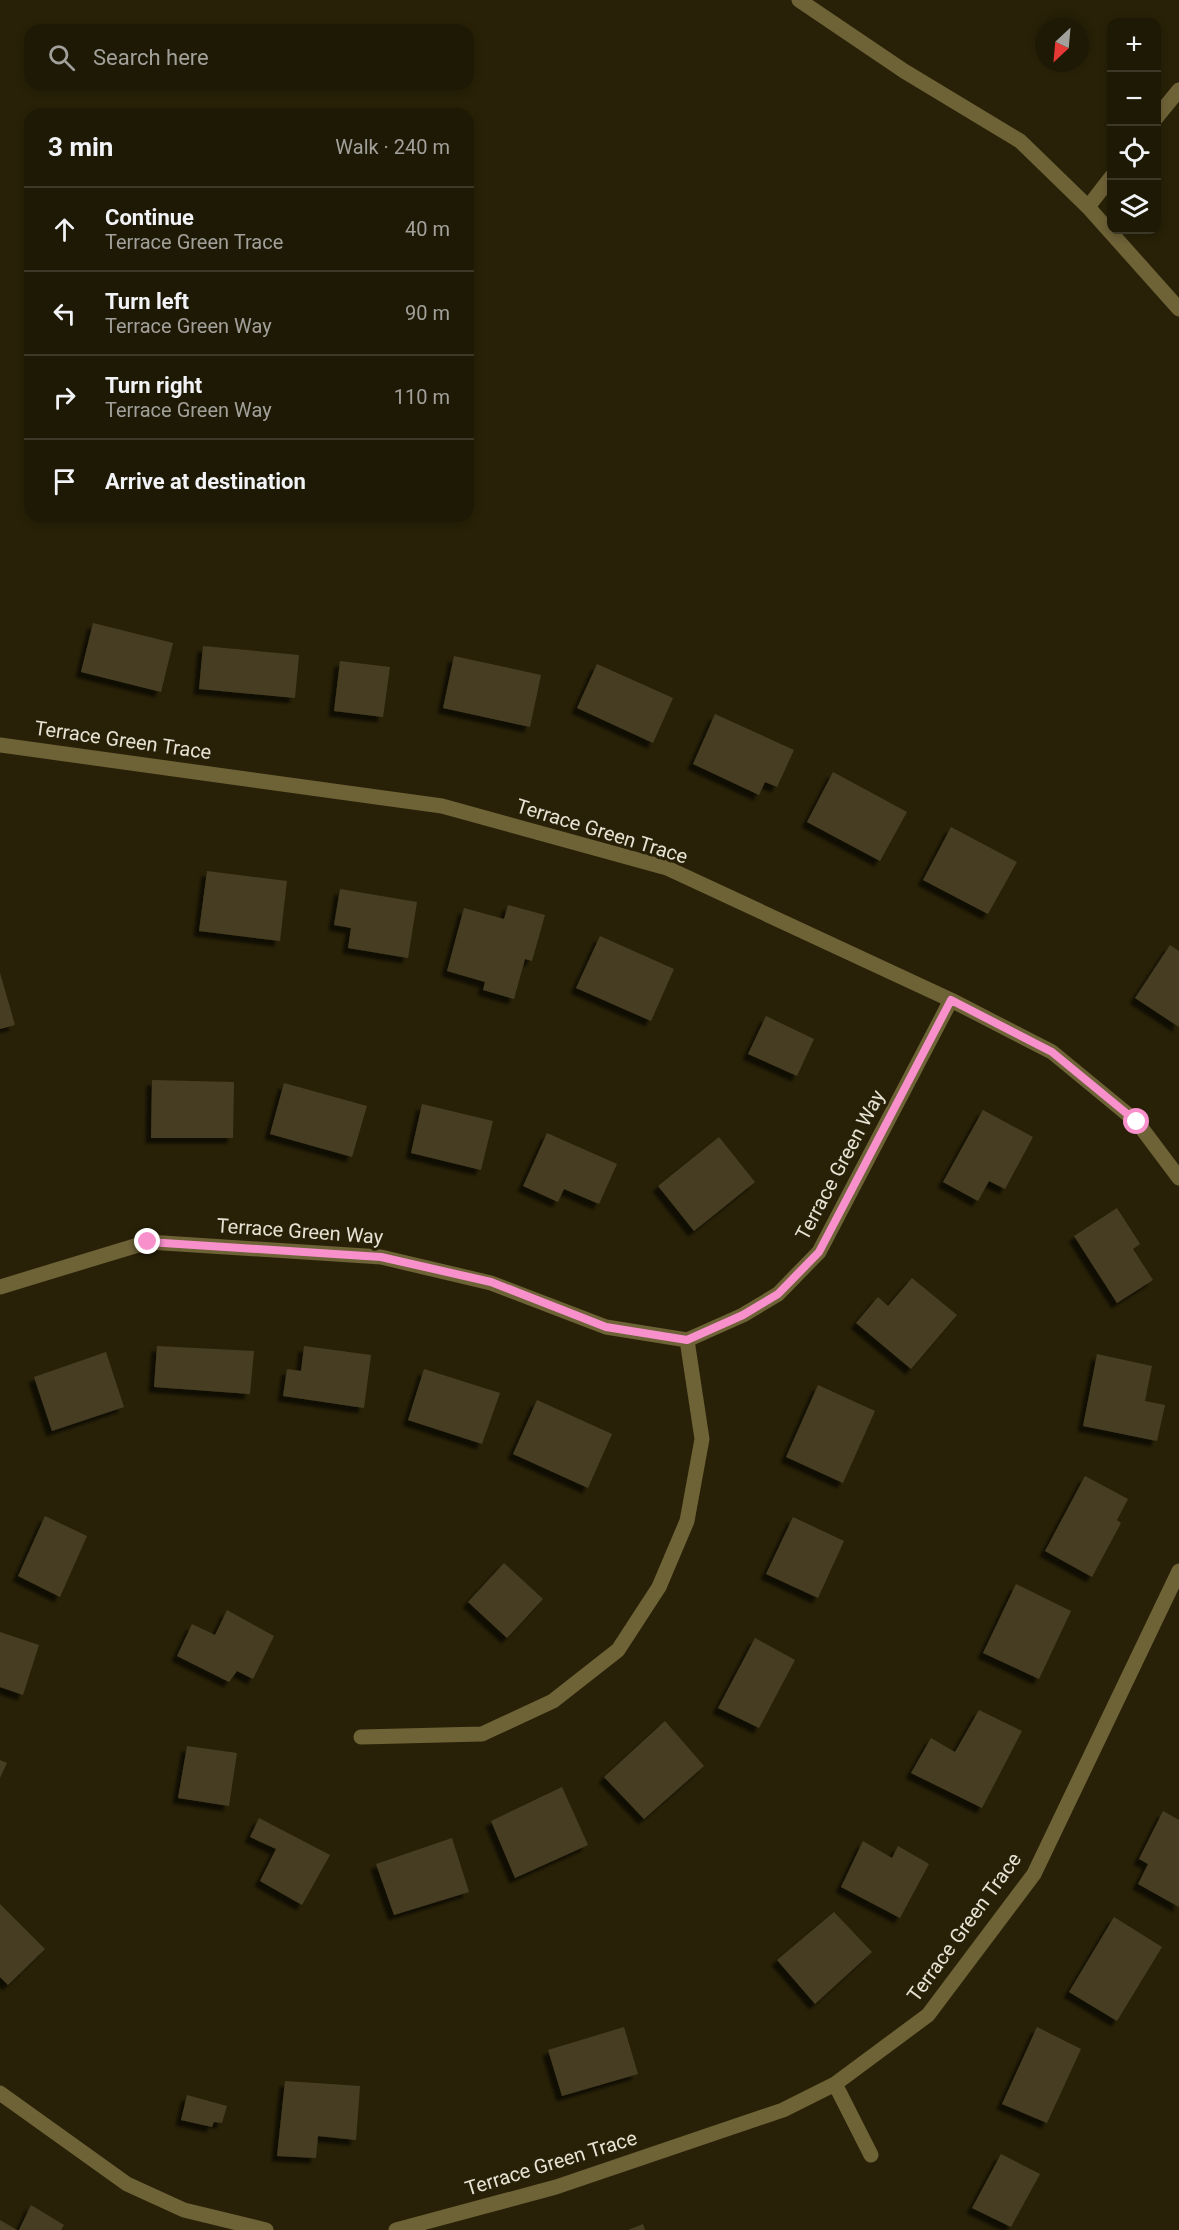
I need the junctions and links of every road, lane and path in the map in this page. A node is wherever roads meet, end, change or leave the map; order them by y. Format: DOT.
graph roads {
  1 [pos="799,0"];
  2 [pos="1179,90"];
  3 [pos="1161,112"];
  4 [pos="1109,180"];
  5 [pos="1088,207"];
  6 [pos="1179,309"];
  7 [pos="0,745"];
  8 [pos="951,1000"];
  9 [pos="1179,1178"];
  10 [pos="0,1287"];
  11 [pos="687,1340"];
  12 [pos="1179,1571"];
  13 [pos="360,1737"];
  14 [pos="836,2084"];
  15 [pos="0,2093"];
  16 [pos="871,2155"];
  17 [pos="266,2230"];
  18 [pos="396,2230"];
  1 -- 5 [label="street"];
  2 -- 3 [label="street"];
  4 -- 5 [label="street"];
  5 -- 6 [label="street"];
  7 -- 8 [label="street, Terrace Green Trace"];
  8 -- 9 [label="street, Terrace Green Trace"];
  8 -- 11 [label="street, Terrace Green Way"];
  10 -- 11 [label="street, Terrace Green Way"];
  11 -- 13 [label="street"];
  12 -- 14 [label="street, Terrace Green Trace"];
  14 -- 16 [label="street"];
  14 -- 18 [label="street, Terrace Green Trace"];
  15 -- 17 [label="street"];
}
